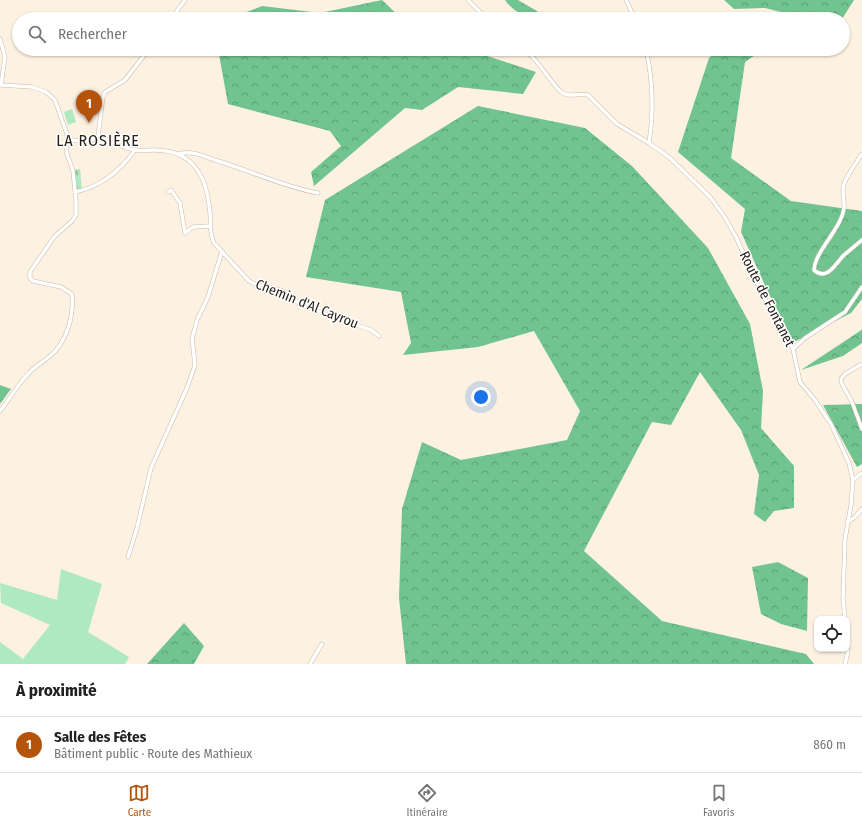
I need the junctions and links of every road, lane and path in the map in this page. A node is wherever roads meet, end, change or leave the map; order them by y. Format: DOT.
graph roads {
  1 [pos="186,0"];
  2 [pos="468,0"];
  3 [pos="626,0"];
  4 [pos="177,12"];
  5 [pos="480,12"];
  6 [pos="632,12"];
  7 [pos="0,39"];
  8 [pos="144,56"];
  9 [pos="532,56"];
  10 [pos="647,56"];
  11 [pos="98,136"];
  12 [pos="70,140"];
  13 [pos="650,143"];
  14 [pos="136,150"];
  15 [pos="179,154"];
  16 [pos="862,154"];
  17 [pos="75,192"];
  18 [pos="168,192"];
  19 [pos="318,192"];
  20 [pos="210,226"];
  21 [pos="862,240"];
  22 [pos="222,251"];
  23 [pos="862,286"];
  24 [pos="379,336"];
  25 [pos="793,349"];
  26 [pos="862,364"];
  27 [pos="0,411"];
  28 [pos="862,429"];
  29 [pos="862,473"];
  30 [pos="853,480"];
  31 [pos="862,509"];
  32 [pos="848,521"];
  33 [pos="128,557"];
  34 [pos="845,616"];
  35 [pos="322,644"];
  36 [pos="848,652"];
  37 [pos="310,664"];
  38 [pos="845,664"];
  1 -- 4 [label="street"];
  2 -- 5 [label="street"];
  3 -- 6 [label="street"];
  7 -- 12 [label="street"];
  8 -- 11 [label="street"];
  9 -- 13 [label="street, Route de Fontanet"];
  10 -- 13 [label="street"];
  11 -- 12 [label="street"];
  11 -- 14 [label="street"];
  12 -- 17 [label="street"];
  13 -- 25 [label="street, Route de Fontanet"];
  14 -- 15 [label="street"];
  14 -- 17 [label="street"];
  15 -- 19 [label="street"];
  15 -- 20 [label="street, Chemin d'Al Cayrou"];
  16 -- 21 [label="street"];
  17 -- 27 [label="street"];
  18 -- 20 [label="street"];
  20 -- 22 [label="street, Chemin d'Al Cayrou"];
  22 -- 24 [label="street, Chemin d'Al Cayrou"];
  22 -- 33 [label="street"];
  23 -- 25 [label="street"];
  25 -- 30 [label="street, Route de Fontanet"];
  26 -- 28 [label="street"];
  29 -- 30 [label="street"];
  30 -- 32 [label="street, Route de Fontanet"];
  31 -- 32 [label="street"];
  32 -- 34 [label="street, Route de Fontanet"];
  35 -- 37 [label="street"];
  36 -- 38 [label="street"];
}
